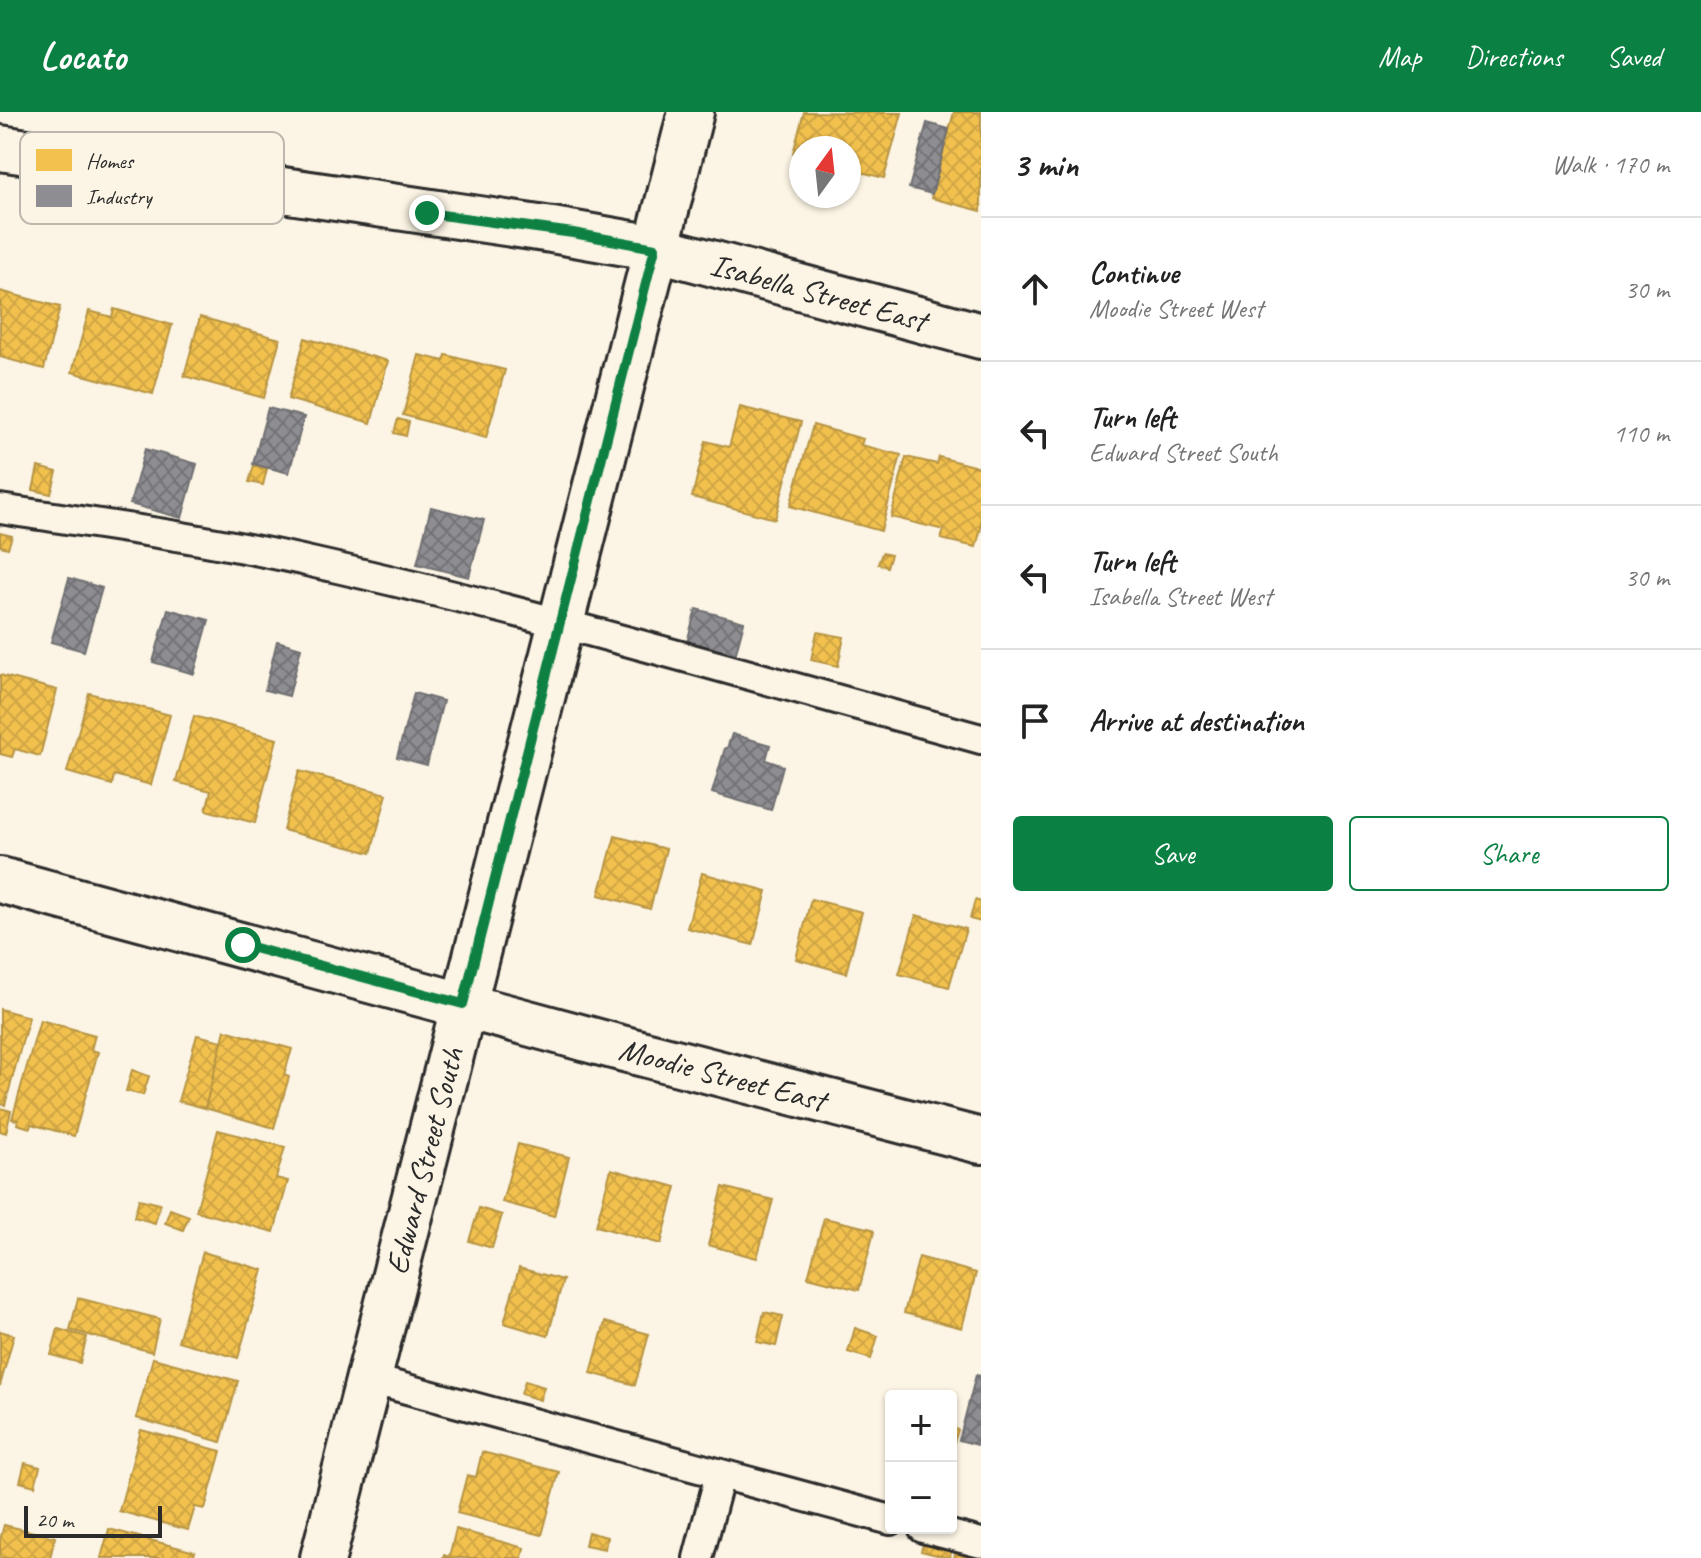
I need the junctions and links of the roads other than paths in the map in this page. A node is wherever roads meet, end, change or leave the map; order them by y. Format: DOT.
graph roads {
  1 [pos="691,112"];
  2 [pos="0,148"];
  3 [pos="20,151"];
  4 [pos="284,190"];
  5 [pos="655,248"];
  6 [pos="981,336"];
  7 [pos="0,509"];
  8 [pos="559,623"];
  9 [pos="981,739"];
  10 [pos="0,880"];
  11 [pos="463,1004"];
  12 [pos="981,1141"];
  13 [pos="370,1379"];
  14 [pos="720,1475"];
  15 [pos="885,1518"];
  16 [pos="946,1534"];
  17 [pos="981,1543"];
  18 [pos="323,1558"];
  19 [pos="698,1558"];
  1 -- 5 [label="street, Edward Street South"];
  2 -- 3 [label="street, Isabella Street East"];
  4 -- 5 [label="street, Isabella Street East"];
  5 -- 6 [label="street, Isabella Street East"];
  5 -- 8 [label="street, Edward Street South"];
  7 -- 8 [label="lane"];
  8 -- 9 [label="lane"];
  8 -- 11 [label="street, Edward Street South"];
  10 -- 11 [label="street, Moodie Street East"];
  11 -- 12 [label="street, Moodie Street East"];
  11 -- 13 [label="street, Edward Street South"];
  13 -- 14 [label="lane"];
  13 -- 18 [label="street, Edward Street South"];
  14 -- 15 [label="lane"];
  14 -- 19 [label="lane"];
  16 -- 17 [label="lane"];
}
